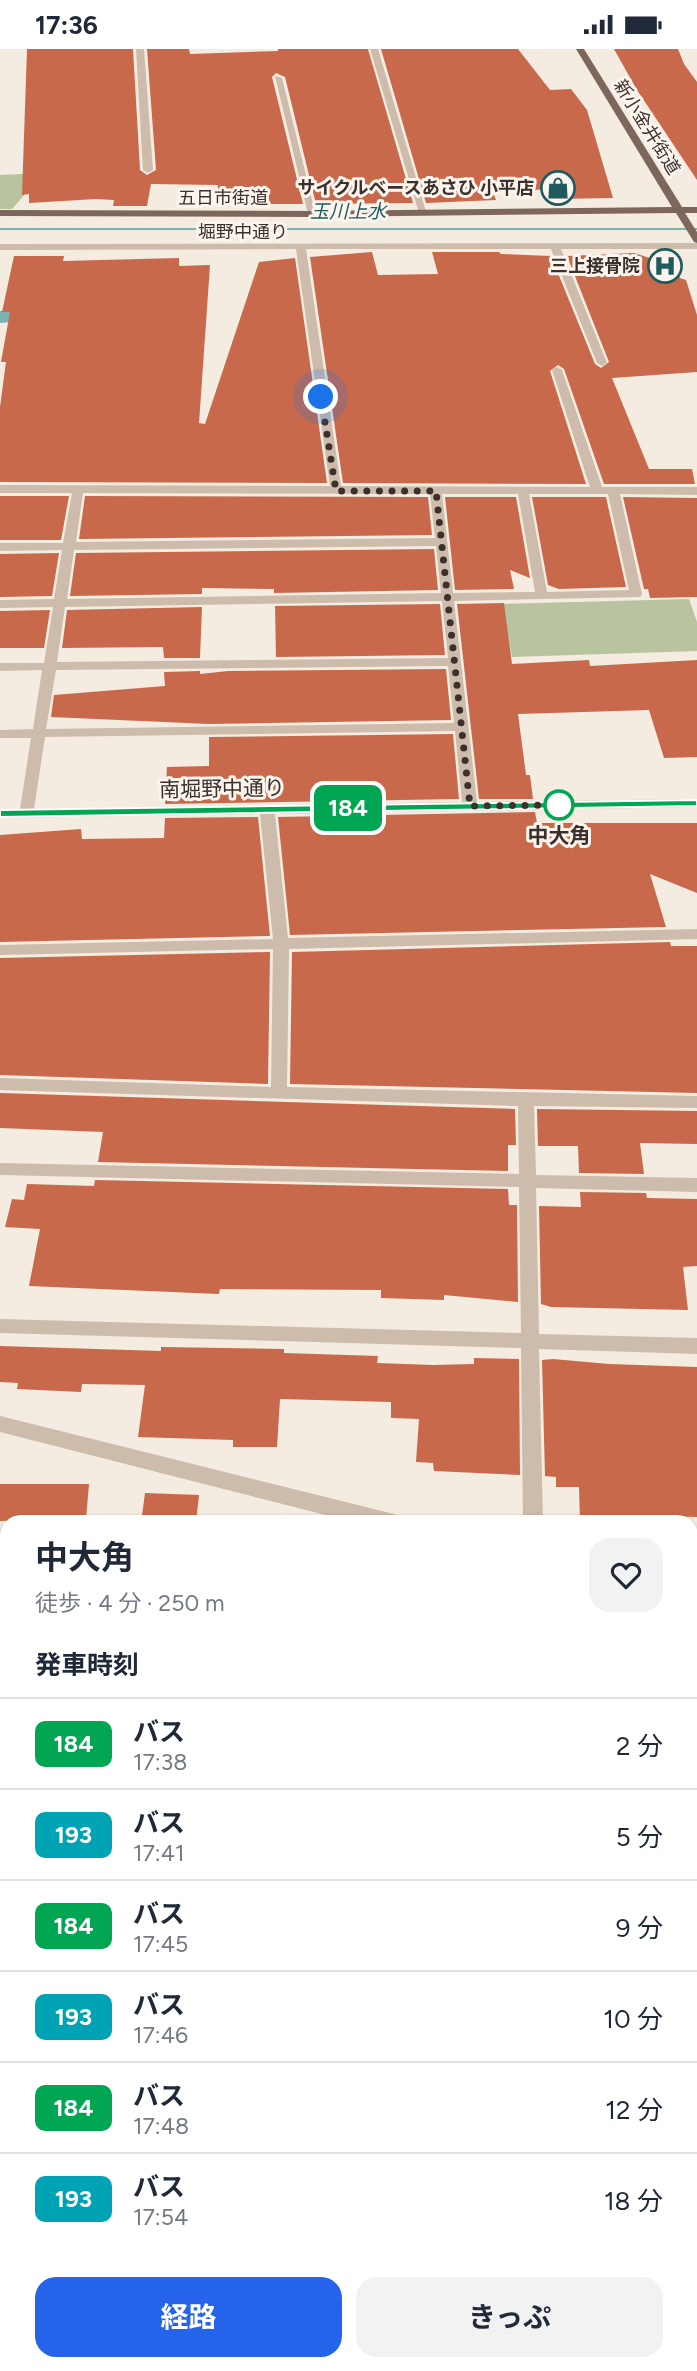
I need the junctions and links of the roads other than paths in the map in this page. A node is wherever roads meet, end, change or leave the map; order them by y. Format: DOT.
graph roads {
  1 [pos="140,49"];
  2 [pos="374,49"];
  3 [pos="580,49"];
  4 [pos="278,78"];
  5 [pos="148,170"];
  6 [pos="680,210"];
  7 [pos="697,210"];
  8 [pos="0,213"];
  9 [pos="424,213"];
  10 [pos="313,214"];
  11 [pos="696,241"];
  12 [pos="555,246"];
  13 [pos="0,247"];
  14 [pos="302,247"];
  15 [pos="602,362"];
  16 [pos="557,370"];
  17 [pos="0,489"];
  18 [pos="78,489"];
  19 [pos="336,491"];
  20 [pos="436,491"];
  21 [pos="523,491"];
  22 [pos="597,491"];
  23 [pos="613,491"];
  24 [pos="697,491"];
  25 [pos="442,542"];
  26 [pos="68,546"];
  27 [pos="0,547"];
  28 [pos="542,596"];
  29 [pos="448,599"];
  30 [pos="0,604"];
  31 [pos="60,604"];
  32 [pos="454,662"];
  33 [pos="49,666"];
  34 [pos="0,667"];
  35 [pos="461,727"];
  36 [pos="39,733"];
  37 [pos="0,734"];
  38 [pos="697,803"];
  39 [pos="470,806"];
  40 [pos="267,809"];
  41 [pos="0,814"];
  42 [pos="26,814"];
  43 [pos="697,934"];
  44 [pos="281,942"];
  45 [pos="0,950"];
  46 [pos="0,1084"];
  47 [pos="279,1092"];
  48 [pos="526,1100"];
  49 [pos="697,1103"];
  50 [pos="0,1169"];
  51 [pos="529,1180"];
  52 [pos="697,1185"];
  53 [pos="0,1326"];
  54 [pos="529,1341"];
  55 [pos="697,1346"];
  56 [pos="0,1424"];
  57 [pos="362,1515"];
  58 [pos="533,1515"];
  1 -- 5 [label="street"];
  2 -- 9 [label="street"];
  3 -- 6 [label="main road, 新小金井街道"];
  4 -- 10 [label="street"];
  6 -- 7 [label="main road, 五日市街道"];
  6 -- 9 [label="main road, 五日市街道"];
  6 -- 11 [label="main road, 新小金井街道"];
  8 -- 10 [label="main road, 五日市街道"];
  9 -- 10 [label="main road, 五日市街道"];
  11 -- 12 [label="street, 堀野中通り"];
  12 -- 14 [label="street, 堀野中通り"];
  12 -- 15 [label="street"];
  13 -- 14 [label="street, 堀野中通り"];
  14 -- 19 [label="street"];
  16 -- 22 [label="street"];
  17 -- 18 [label="street"];
  18 -- 19 [label="street"];
  18 -- 26 [label="street"];
  19 -- 20 [label="street"];
  20 -- 21 [label="street"];
  20 -- 25 [label="street"];
  21 -- 22 [label="street"];
  21 -- 28 [label="street"];
  22 -- 23 [label="street"];
  23 -- 24 [label="street"];
  23 -- 28 [label="street"];
  25 -- 26 [label="street"];
  25 -- 29 [label="street"];
  26 -- 27 [label="street"];
  26 -- 31 [label="street"];
  28 -- 29 [label="street"];
  29 -- 31 [label="street"];
  29 -- 32 [label="street"];
  30 -- 31 [label="street"];
  31 -- 33 [label="street"];
  32 -- 33 [label="street"];
  32 -- 35 [label="street"];
  33 -- 34 [label="street"];
  33 -- 36 [label="street"];
  35 -- 36 [label="street"];
  35 -- 39 [label="street"];
  36 -- 37 [label="street"];
  36 -- 42 [label="street"];
  38 -- 39 [label="street, 南堀野中通り"];
  39 -- 40 [label="street, 南堀野中通り"];
  40 -- 42 [label="street, 南堀野中通り"];
  40 -- 44 [label="street"];
  41 -- 42 [label="street, 南堀野中通り"];
  43 -- 44 [label="street"];
  44 -- 45 [label="street"];
  44 -- 47 [label="street"];
  46 -- 47 [label="street"];
  47 -- 48 [label="street"];
  48 -- 49 [label="street"];
  48 -- 51 [label="street"];
  50 -- 51 [label="street"];
  51 -- 52 [label="street"];
  51 -- 54 [label="street"];
  53 -- 54 [label="street"];
  54 -- 55 [label="street"];
  54 -- 58 [label="street"];
  56 -- 57 [label="street"];
}
